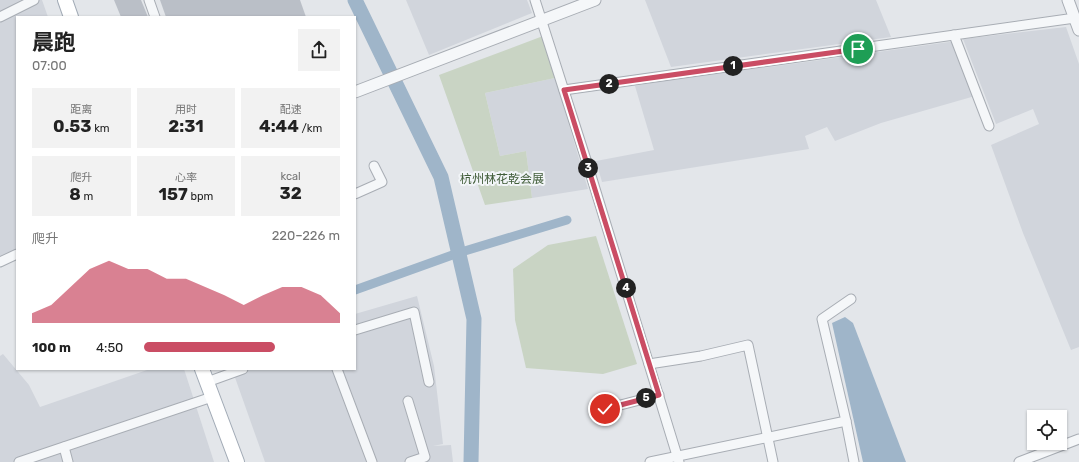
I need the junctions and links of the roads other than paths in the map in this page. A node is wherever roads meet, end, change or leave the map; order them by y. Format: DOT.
graph roads {
  1 [pos="34,0"];
  2 [pos="65,0"];
  3 [pos="149,0"];
  4 [pos="534,0"];
  5 [pos="595,0"];
  6 [pos="1068,0"];
  7 [pos="71,16"];
  8 [pos="156,16"];
  9 [pos="0,17"];
  10 [pos="1075,18"];
  11 [pos="542,20"];
  12 [pos="1079,30"];
  13 [pos="954,35"];
  14 [pos="564,90"];
  15 [pos="359,91"];
  16 [pos="989,126"];
  17 [pos="374,166"];
  18 [pos="356,194"];
  19 [pos="16,254"];
  20 [pos="0,262"];
  21 [pos="851,299"];
  22 [pos="356,330"];
  23 [pos="649,364"];
  24 [pos="238,370"];
  25 [pos="337,370"];
  26 [pos="205,376"];
  27 [pos="429,382"];
  28 [pos="659,395"];
  29 [pos="212,397"];
  30 [pos="408,401"];
  31 [pos="605,409"];
  32 [pos="846,421"];
  33 [pos="767,437"];
  34 [pos="1079,439"];
  35 [pos="64,447"];
  36 [pos="678,459"];
  37 [pos="19,462"];
  38 [pos="68,462"];
  39 [pos="237,462"];
  40 [pos="372,462"];
  41 [pos="410,462"];
  42 [pos="650,462"];
  43 [pos="772,462"];
  44 [pos="854,462"];
  45 [pos="1019,462"];
  1 -- 9 [label="street"];
  2 -- 7 [label="main road"];
  3 -- 8 [label="street"];
  4 -- 11 [label="street"];
  5 -- 11 [label="street"];
  6 -- 10 [label="street"];
  10 -- 12 [label="street"];
  10 -- 13 [label="street"];
  11 -- 14 [label="street"];
  11 -- 15 [label="street"];
  13 -- 14 [label="street"];
  13 -- 16 [label="street"];
  14 -- 23 [label="street"];
  17 -- 18 [label="street"];
  19 -- 20 [label="street"];
  21 -- 32 [label="street"];
  22 -- 27 [label="street"];
  23 -- 28 [label="street"];
  23 -- 33 [label="street"];
  24 -- 26 [label="street"];
  25 -- 40 [label="street"];
  26 -- 29 [label="main road"];
  28 -- 31 [label="street"];
  28 -- 36 [label="street"];
  29 -- 35 [label="street"];
  29 -- 39 [label="main road"];
  30 -- 41 [label="street"];
  32 -- 33 [label="street"];
  32 -- 44 [label="street"];
  33 -- 36 [label="street"];
  33 -- 43 [label="street"];
  34 -- 45 [label="street"];
  35 -- 37 [label="street"];
  35 -- 38 [label="street"];
  36 -- 42 [label="street"];
}
